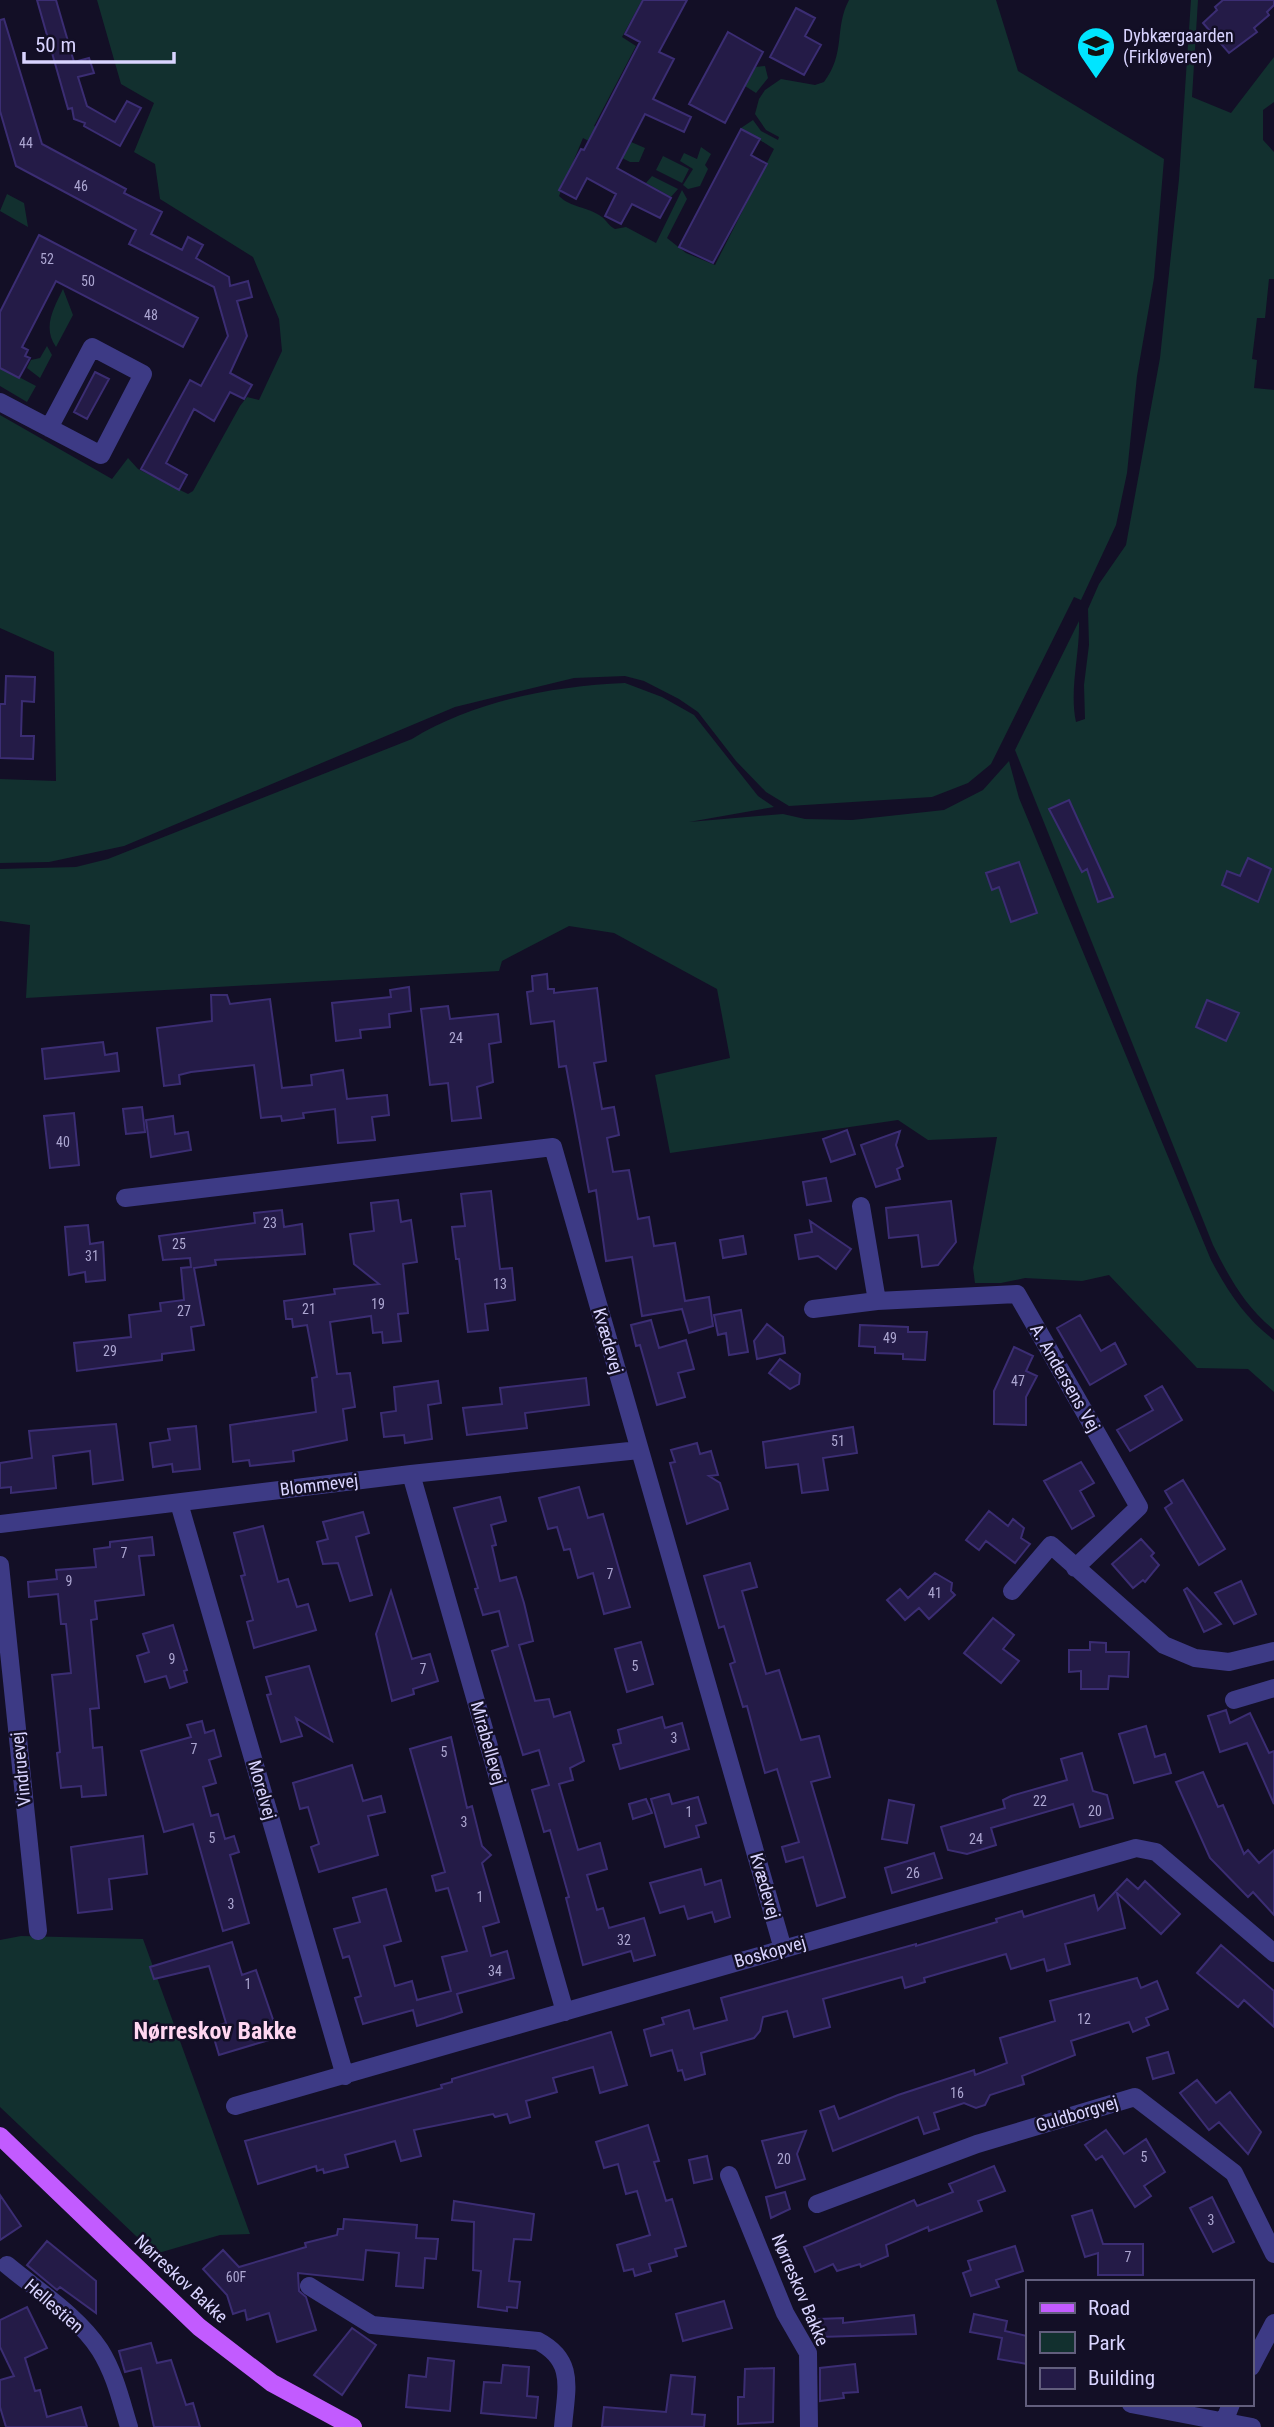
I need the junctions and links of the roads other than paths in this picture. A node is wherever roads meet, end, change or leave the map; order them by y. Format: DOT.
graph roads {
  1 [pos="0,402"];
  2 [pos="50,428"];
  3 [pos="125,1198"];
  4 [pos="861,1206"];
  5 [pos="877,1301"];
  6 [pos="813,1309"];
  7 [pos="639,1450"];
  8 [pos="411,1474"];
  9 [pos="179,1503"];
  10 [pos="0,1524"];
  11 [pos="0,1565"];
  12 [pos="1075,1568"];
  13 [pos="1012,1591"];
  14 [pos="1274,1651"];
  15 [pos="1274,1688"];
  16 [pos="1234,1700"];
  17 [pos="38,1931"];
  18 [pos="783,1948"];
  19 [pos="1274,1953"];
  20 [pos="565,2011"];
  21 [pos="345,2076"];
  22 [pos="235,2106"];
  23 [pos="0,2136"];
  24 [pos="729,2175"];
  25 [pos="817,2204"];
  26 [pos="1274,2253"];
  27 [pos="7,2265"];
  28 [pos="309,2286"];
  29 [pos="1274,2323"];
  30 [pos="1253,2363"];
  31 [pos="1145,2406"];
  32 [pos="1225,2417"];
  33 [pos="129,2427"];
  34 [pos="353,2427"];
  35 [pos="563,2427"];
  36 [pos="809,2427"];
  37 [pos="1252,2427"];
  1 -- 2 [label="street"];
  2 -- 2 [label="street"];
  3 -- 7 [label="street, Kvædevej"];
  4 -- 5 [label="street"];
  5 -- 6 [label="street, A. Andersens Vej"];
  5 -- 12 [label="street, A. Andersens Vej"];
  7 -- 8 [label="street, Blommevej"];
  7 -- 18 [label="street, Kvædevej"];
  8 -- 9 [label="street, Blommevej"];
  8 -- 20 [label="street, Mirabellevej"];
  9 -- 10 [label="street, Blommevej"];
  9 -- 21 [label="street, Morelvej"];
  11 -- 17 [label="street, Vindruevej"];
  12 -- 13 [label="street"];
  12 -- 14 [label="street"];
  15 -- 16 [label="street"];
  18 -- 19 [label="street, Boskopvej"];
  18 -- 20 [label="street, Boskopvej"];
  20 -- 21 [label="street, Boskopvej"];
  21 -- 22 [label="street, Boskopvej"];
  23 -- 34 [label="main road, Nørreskov Bakke"];
  24 -- 36 [label="street, Nørreskov Bakke"];
  25 -- 26 [label="street, Guldborgvej"];
  27 -- 33 [label="street, Hellestien"];
  28 -- 35 [label="street"];
  29 -- 30 [label="street"];
  31 -- 32 [label="street"];
  32 -- 37 [label="street"];
}
